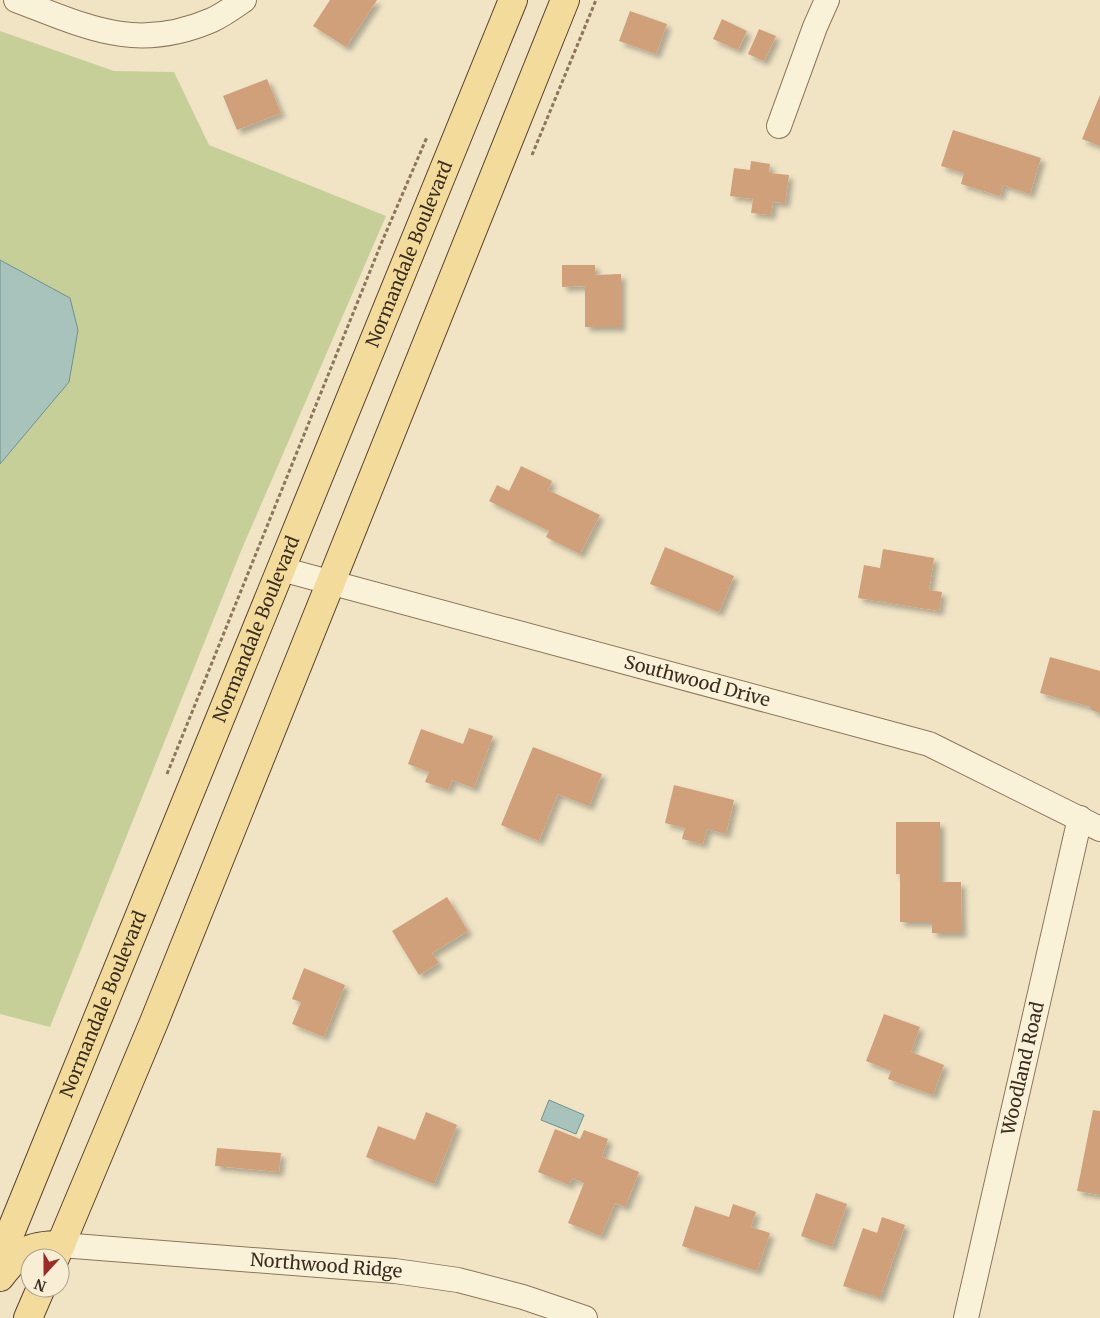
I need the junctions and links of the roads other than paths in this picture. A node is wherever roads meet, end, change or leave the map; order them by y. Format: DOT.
graph roads {
  1 [pos="16,0"];
  2 [pos="244,0"];
  3 [pos="513,0"];
  4 [pos="565,0"];
  5 [pos="827,0"];
  6 [pos="779,126"];
  7 [pos="281,568"];
  8 [pos="330,582"];
  9 [pos="1090,823"];
  10 [pos="30,1248"];
  11 [pos="51,1248"];
  12 [pos="59,1248"];
  13 [pos="70,1252"];
  14 [pos="20,1254"];
  15 [pos="0,1258"];
  16 [pos="0,1277"];
  17 [pos="37,1298"];
  18 [pos="28,1318"];
  19 [pos="585,1318"];
  20 [pos="966,1318"];
  1 -- 2 [label="street"];
  3 -- 7 [label="main road, Normandale Boulevard"];
  4 -- 8 [label="main road"];
  5 -- 6 [label="street"];
  7 -- 8 [label="street, Southwood Drive"];
  7 -- 15 [label="main road, Normandale Boulevard"];
  8 -- 9 [label="street, Southwood Drive"];
  8 -- 12 [label="main road"];
  9 -- 20 [label="street, Woodland Road"];
  10 -- 11 [label="main road"];
  13 -- 19 [label="street, Northwood Ridge"];
  14 -- 16 [label="main road"];
  17 -- 18 [label="main road"];
}
